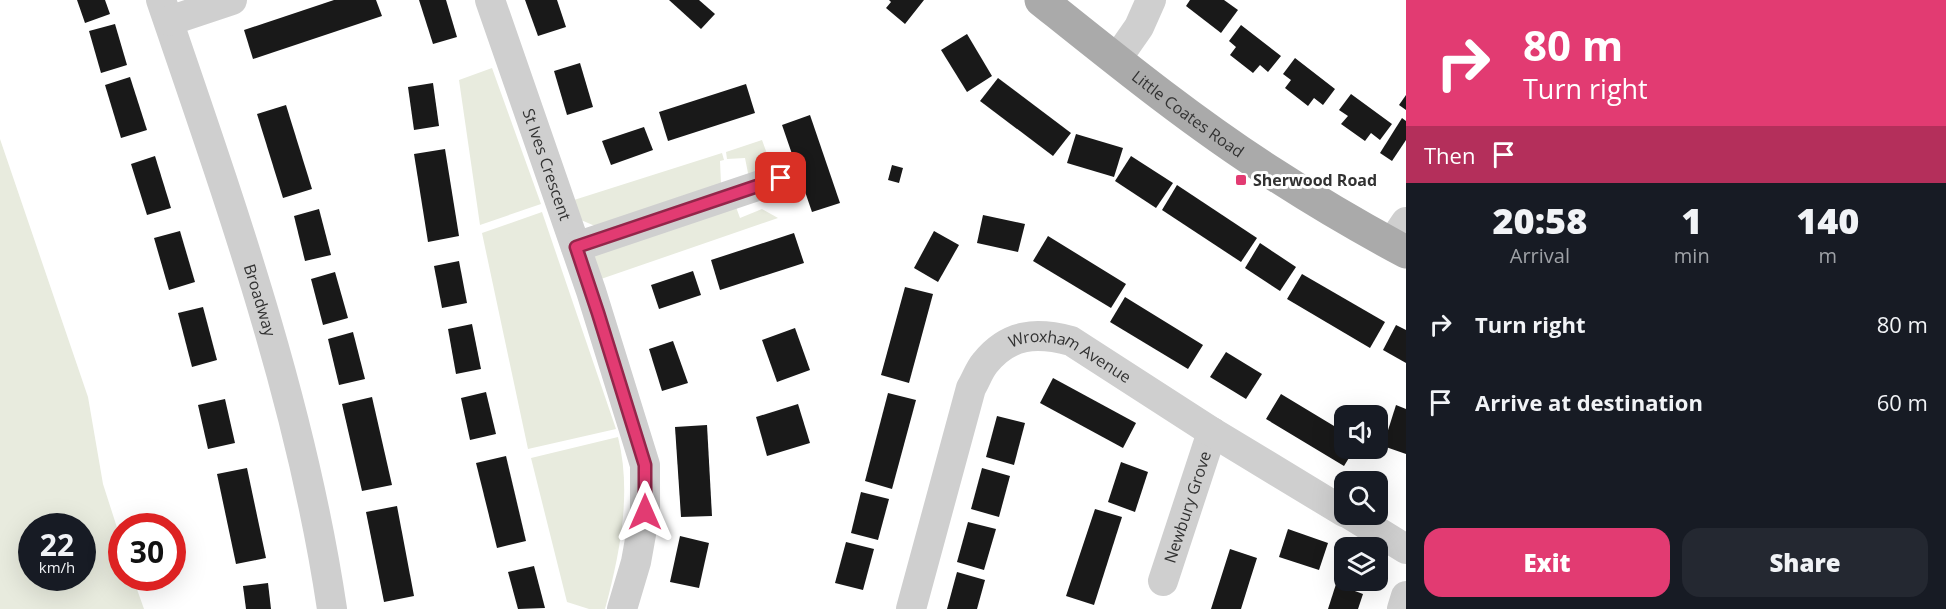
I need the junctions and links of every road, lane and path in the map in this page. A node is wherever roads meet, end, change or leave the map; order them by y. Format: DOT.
graph roads {
  1 [pos="232,0"];
  2 [pos="490,0"];
  3 [pos="1041,0"];
  4 [pos="1150,0"];
  5 [pos="165,11"];
  6 [pos="1116,60"];
  7 [pos="781,178"];
  8 [pos="1401,239"];
  9 [pos="576,247"];
  10 [pos="1212,432"];
  11 [pos="1334,506"];
  12 [pos="1366,525"];
  13 [pos="1406,549"];
  14 [pos="1163,581"];
  15 [pos="1406,596"];
  16 [pos="332,609"];
  17 [pos="622,609"];
  18 [pos="911,609"];
  19 [pos="1402,609"];
  1 -- 5 [label="street"];
  2 -- 9 [label="street, St Ives Crescent"];
  3 -- 6 [label="main road, Little Coates Road"];
  4 -- 6 [label="street"];
  5 -- 16 [label="street, Broadway"];
  6 -- 8 [label="main road, Little Coates Road"];
  7 -- 9 [label="street"];
  9 -- 17 [label="street, St Ives Crescent"];
  10 -- 11 [label="street, Wroxham Avenue"];
  10 -- 14 [label="street, Newbury Grove"];
  10 -- 18 [label="street, Wroxham Avenue"];
  12 -- 13 [label="street"];
  15 -- 19 [label="street"];
}
